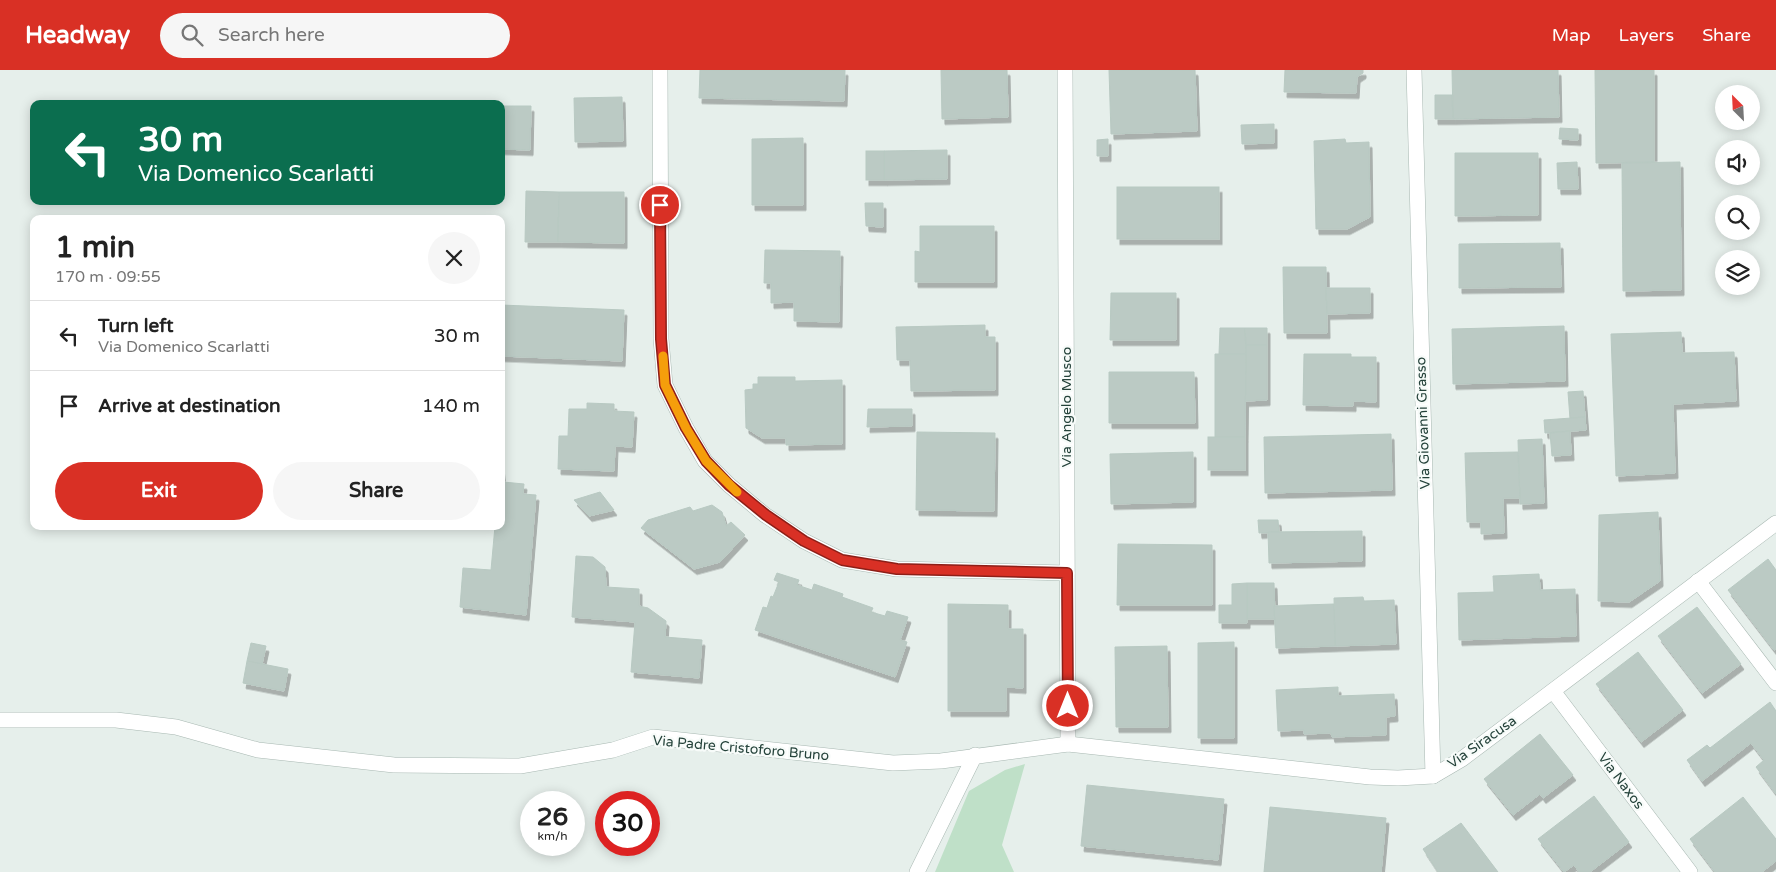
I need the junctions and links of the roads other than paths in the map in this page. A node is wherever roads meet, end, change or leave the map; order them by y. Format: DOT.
graph roads {
  1 [pos="660,70"];
  2 [pos="1065,70"];
  3 [pos="1414,70"];
  4 [pos="1776,523"];
  5 [pos="1067,573"];
  6 [pos="1698,581"];
  7 [pos="1776,682"];
  8 [pos="1553,691"];
  9 [pos="0,720"];
  10 [pos="1068,744"];
  11 [pos="975,755"];
  12 [pos="1433,776"];
  13 [pos="917,872"];
  14 [pos="1690,872"];
  1 -- 5 [label="street"];
  2 -- 5 [label="street, Via Angelo Musco"];
  3 -- 12 [label="street, Via Giovanni Grasso"];
  4 -- 6 [label="street, Via Siracusa"];
  5 -- 10 [label="street, Via Angelo Musco"];
  6 -- 7 [label="street"];
  6 -- 8 [label="street, Via Siracusa"];
  8 -- 12 [label="street, Via Siracusa"];
  8 -- 14 [label="street, Via Naxos"];
  9 -- 11 [label="street, Via Padre Cristoforo Bruno"];
  10 -- 11 [label="street, Via Padre Cristoforo Bruno"];
  10 -- 12 [label="street, Via Siracusa"];
  11 -- 13 [label="street"];
}
